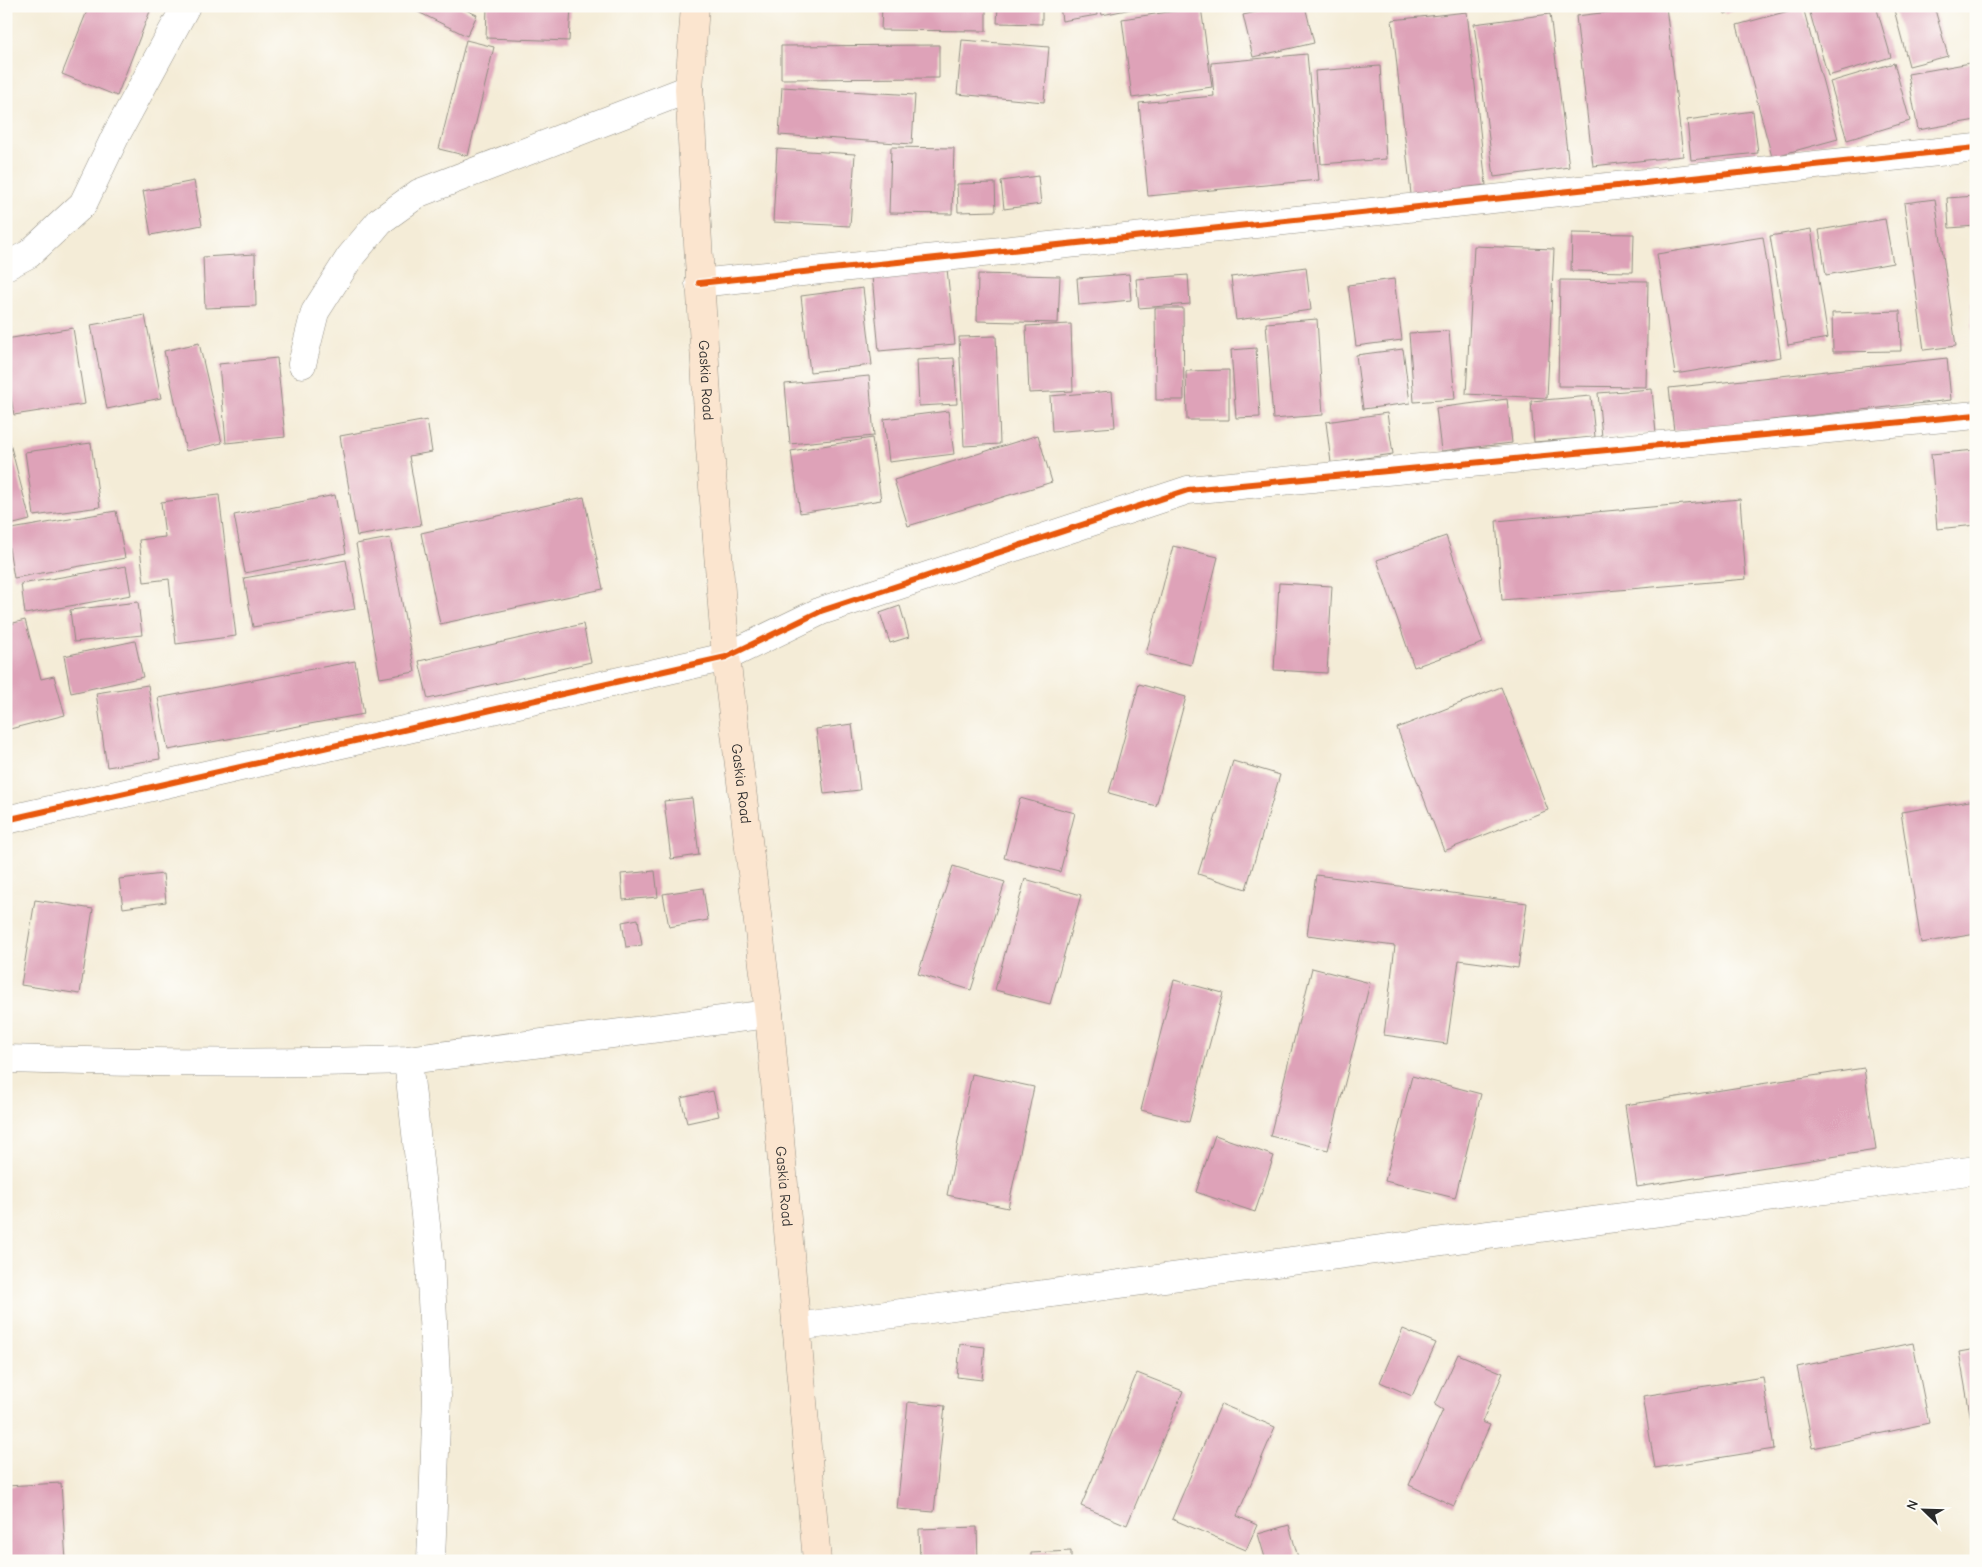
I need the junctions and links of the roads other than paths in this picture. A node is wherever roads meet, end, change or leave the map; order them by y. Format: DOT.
graph roads {
  1 [pos="186,6"];
  2 [pos="694,6"];
  3 [pos="689,89"];
  4 [pos="1976,148"];
  5 [pos="6,266"];
  6 [pos="699,283"];
  7 [pos="302,364"];
  8 [pos="1976,415"];
  9 [pos="726,657"];
  10 [pos="6,820"];
  11 [pos="770,1014"];
  12 [pos="6,1059"];
  13 [pos="408,1060"];
  14 [pos="1976,1170"];
  15 [pos="796,1327"];
  16 [pos="431,1560"];
  17 [pos="817,1561"];
  1 -- 5 [label="street"];
  2 -- 3 [label="main road, Gaskia Road"];
  3 -- 6 [label="main road, Gaskia Road"];
  3 -- 7 [label="street"];
  4 -- 6 [label="street"];
  6 -- 9 [label="main road, Gaskia Road"];
  8 -- 9 [label="street"];
  9 -- 10 [label="street"];
  9 -- 11 [label="main road, Gaskia Road"];
  11 -- 13 [label="street"];
  11 -- 15 [label="main road, Gaskia Road"];
  12 -- 13 [label="street"];
  13 -- 16 [label="street"];
  14 -- 15 [label="street"];
  15 -- 17 [label="main road, Gaskia Road"];
}
